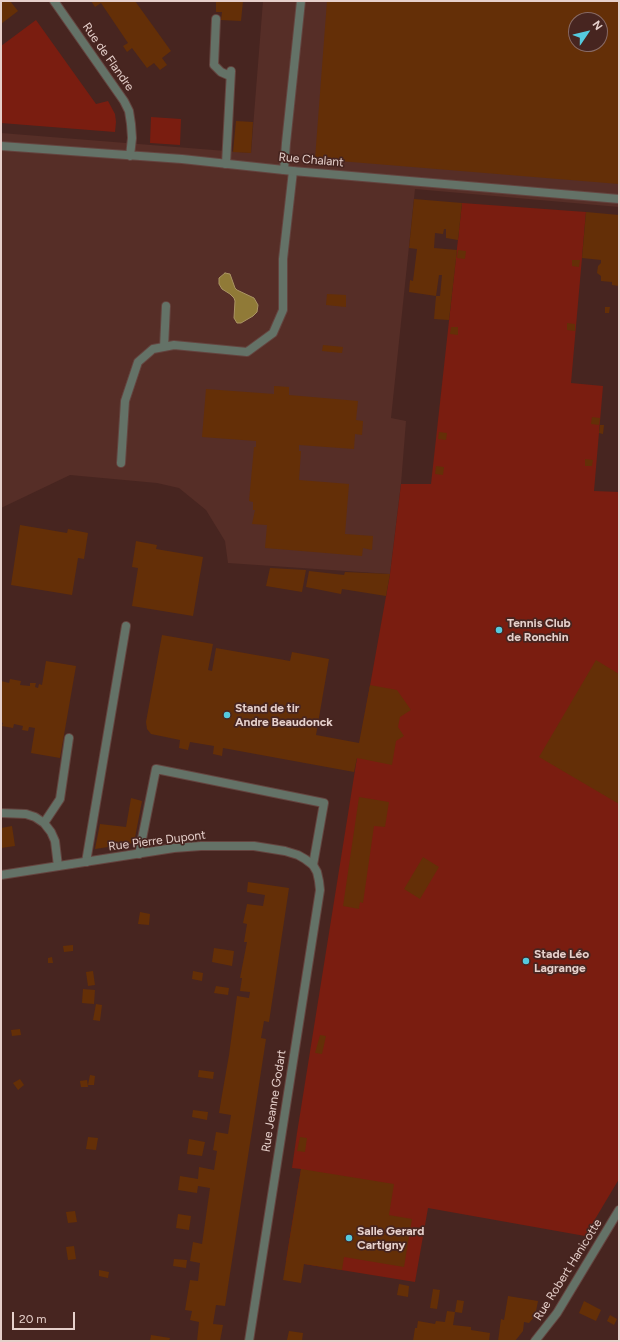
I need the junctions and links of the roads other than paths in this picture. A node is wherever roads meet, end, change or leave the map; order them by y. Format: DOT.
graph roads {
  1 [pos="54,1"];
  2 [pos="301,1"];
  3 [pos="216,19"];
  4 [pos="1,146"];
  5 [pos="130,156"];
  6 [pos="226,164"];
  7 [pos="284,170"];
  8 [pos="293,171"];
  9 [pos="619,199"];
  10 [pos="166,306"];
  11 [pos="164,347"];
  12 [pos="121,463"];
  13 [pos="126,626"];
  14 [pos="69,738"];
  15 [pos="1,813"];
  16 [pos="44,823"];
  17 [pos="139,854"];
  18 [pos="86,862"];
  19 [pos="313,865"];
  20 [pos="58,866"];
  21 [pos="1,876"];
  22 [pos="619,1210"];
  23 [pos="249,1341"];
  24 [pos="535,1341"];
  1 -- 5 [label="street, Rue de Flandre"];
  2 -- 7 [label="street"];
  3 -- 6 [label="street"];
  4 -- 5 [label="street, Rue Chalant"];
  5 -- 6 [label="street, Rue Chalant"];
  6 -- 7 [label="street, Rue Chalant"];
  7 -- 8 [label="street, Rue Chalant"];
  8 -- 9 [label="street, Rue Chalant"];
  8 -- 11 [label="street"];
  10 -- 11 [label="street"];
  11 -- 12 [label="street"];
  13 -- 18 [label="street"];
  14 -- 16 [label="street"];
  15 -- 16 [label="street"];
  16 -- 20 [label="street"];
  17 -- 18 [label="street, Rue Pierre Dupont"];
  17 -- 19 [label="street, Rue Pierre Dupont"];
  17 -- 19 [label="street"];
  18 -- 20 [label="street, Rue Pierre Dupont"];
  19 -- 23 [label="street, Rue Jeanne Godart"];
  20 -- 21 [label="street, Rue Pierre Dupont"];
  22 -- 24 [label="street, Rue Robert Hanicotte"];
}
